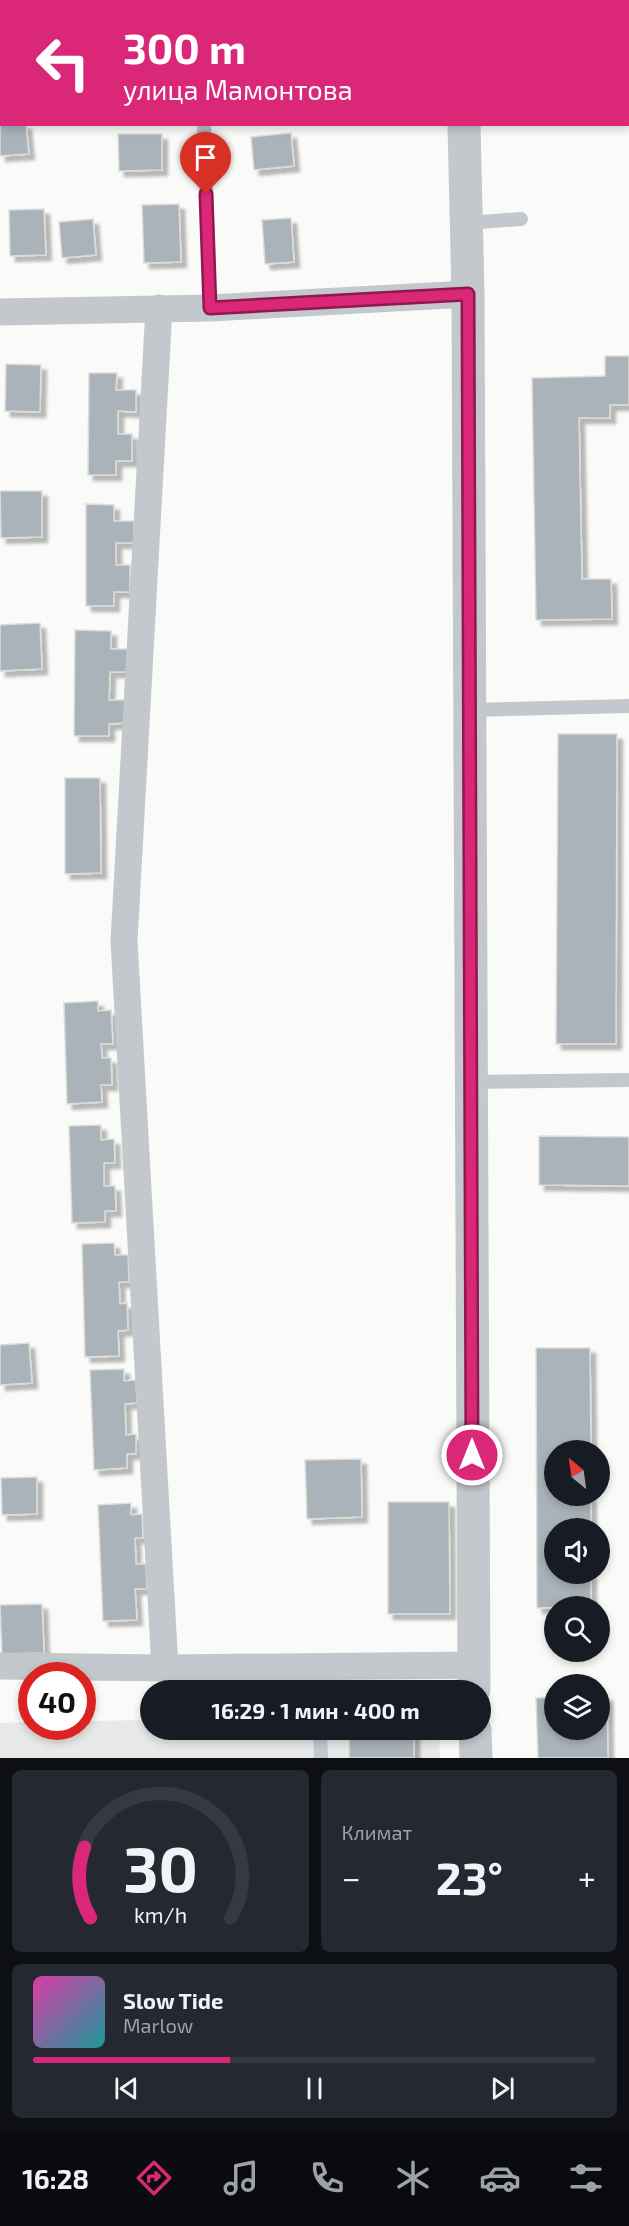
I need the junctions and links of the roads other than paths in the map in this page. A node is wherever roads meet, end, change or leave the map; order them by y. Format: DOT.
graph roads {
  1 [pos="204,126"];
  2 [pos="464,126"];
  3 [pos="521,219"];
  4 [pos="466,223"];
  5 [pos="468,294"];
  6 [pos="159,308"];
  7 [pos="210,308"];
  8 [pos="0,312"];
  9 [pos="629,706"];
  10 [pos="469,710"];
  11 [pos="629,1080"];
  12 [pos="470,1082"];
  13 [pos="0,1666"];
  14 [pos="165,1668"];
  15 [pos="317,1678"];
  16 [pos="474,1678"];
  17 [pos="320,1740"];
  18 [pos="475,1740"];
  19 [pos="321,1758"];
  20 [pos="476,1758"];
  1 -- 7 [label="lane"];
  2 -- 4 [label="street"];
  3 -- 4 [label="lane"];
  4 -- 5 [label="street"];
  5 -- 7 [label="street"];
  5 -- 10 [label="street"];
  6 -- 7 [label="street"];
  6 -- 8 [label="street"];
  6 -- 14 [label="street"];
  9 -- 10 [label="lane"];
  10 -- 12 [label="street"];
  11 -- 12 [label="lane"];
  12 -- 16 [label="street"];
  13 -- 14 [label="street"];
  14 -- 15 [label="street"];
  15 -- 16 [label="street"];
  17 -- 19 [label="lane"];
  18 -- 20 [label="street"];
}
